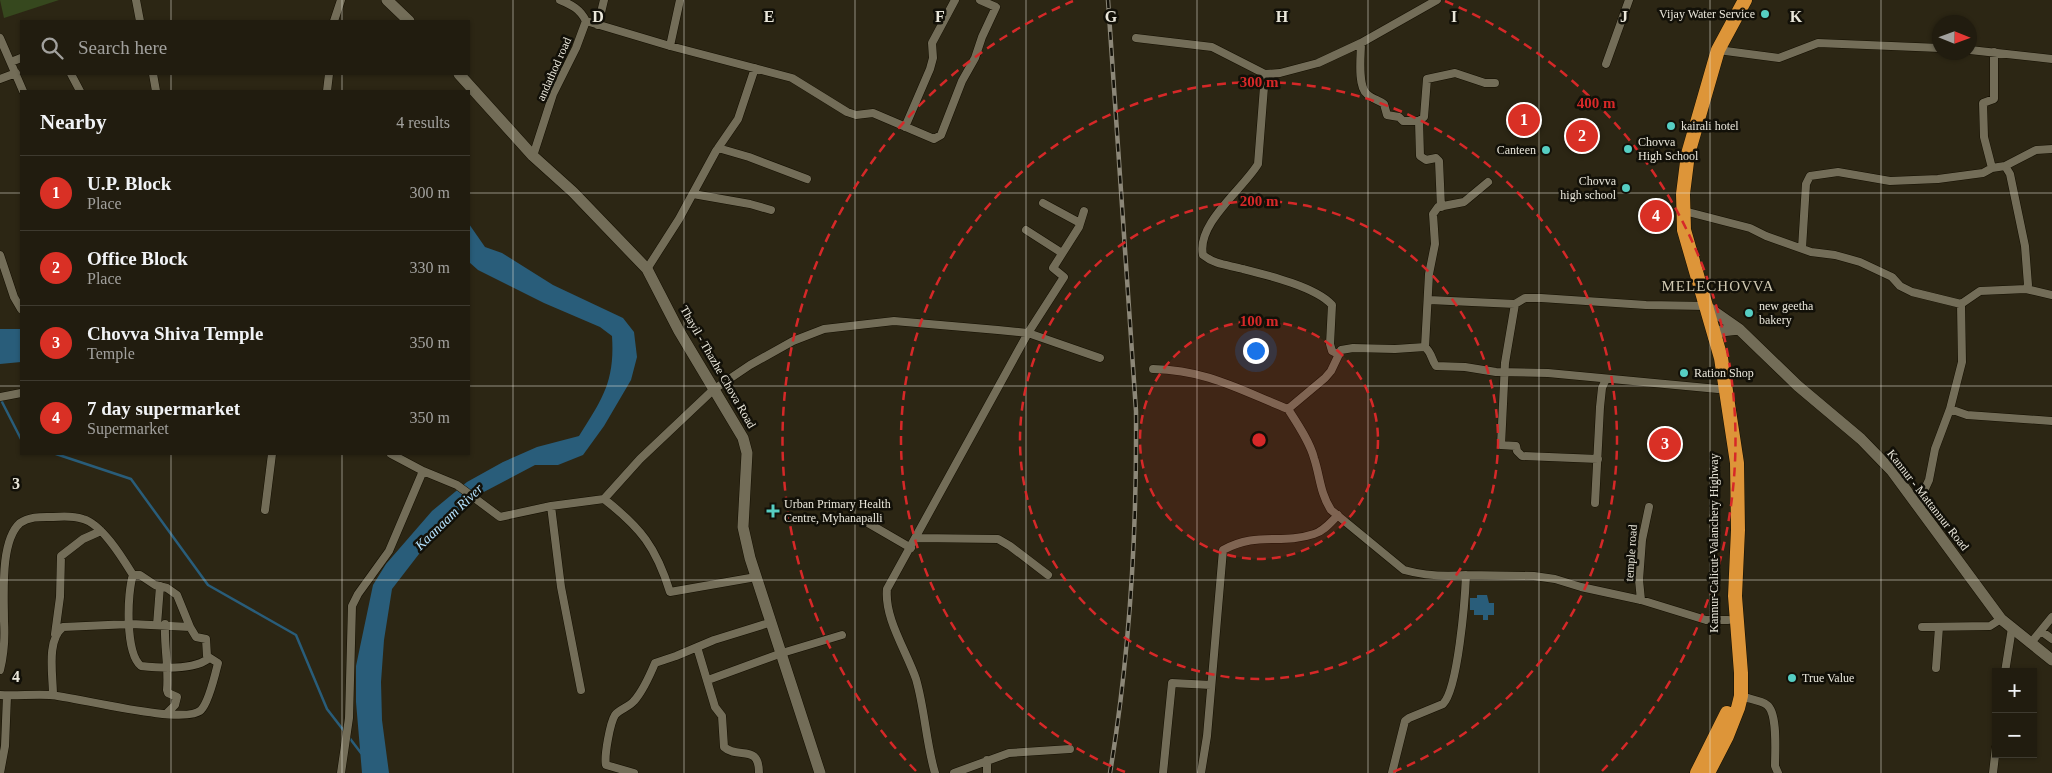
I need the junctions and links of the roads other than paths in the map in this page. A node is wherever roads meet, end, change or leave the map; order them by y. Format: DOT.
graph roads {
  1 [pos="136,0"];
  2 [pos="341,0"];
  3 [pos="386,0"];
  4 [pos="560,0"];
  5 [pos="604,0"];
  6 [pos="680,0"];
  7 [pos="955,0"];
  8 [pos="980,0"];
  9 [pos="1436,0"];
  10 [pos="1629,0"];
  11 [pos="1736,0"];
  12 [pos="1745,0"];
  13 [pos="140,20"];
  14 [pos="334,20"];
  15 [pos="408,20"];
  16 [pos="586,21"];
  17 [pos="598,25"];
  18 [pos="0,38"];
  19 [pos="1136,38"];
  20 [pos="1361,43"];
  21 [pos="670,46"];
  22 [pos="1932,48"];
  23 [pos="1718,50"];
  24 [pos="1977,51"];
  25 [pos="1994,52"];
  26 [pos="20,58"];
  27 [pos="2052,59"];
  28 [pos="11,62"];
  29 [pos="1606,64"];
  30 [pos="755,68"];
  31 [pos="16,74"];
  32 [pos="1265,74"];
  33 [pos="72,75"];
  34 [pos="154,75"];
  35 [pos="329,75"];
  36 [pos="460,75"];
  37 [pos="0,79"];
  38 [pos="1495,83"];
  39 [pos="23,90"];
  40 [pos="79,90"];
  41 [pos="156,90"];
  42 [pos="327,90"];
  43 [pos="1419,121"];
  44 [pos="905,127"];
  45 [pos="718,148"];
  46 [pos="2052,149"];
  47 [pos="1688,154"];
  48 [pos="533,156"];
  49 [pos="2005,166"];
  50 [pos="1992,168"];
  51 [pos="807,178"];
  52 [pos="1488,182"];
  53 [pos="693,194"];
  54 [pos="1043,203"];
  55 [pos="1441,207"];
  56 [pos="772,210"];
  57 [pos="1084,211"];
  58 [pos="1684,211"];
  59 [pos="1080,223"];
  60 [pos="1026,230"];
  61 [pos="1802,248"];
  62 [pos="1062,253"];
  63 [pos="0,255"];
  64 [pos="648,269"];
  65 [pos="2026,289"];
  66 [pos="2052,295"];
  67 [pos="1428,300"];
  68 [pos="1515,304"];
  69 [pos="1961,304"];
  70 [pos="1706,306"];
  71 [pos="20,307"];
  72 [pos="1739,329"];
  73 [pos="1028,333"];
  74 [pos="1714,338"];
  75 [pos="1425,347"];
  76 [pos="1338,354"];
  77 [pos="1100,358"];
  78 [pos="1153,369"];
  79 [pos="1505,372"];
  80 [pos="1606,379"];
  81 [pos="1723,389"];
  82 [pos="713,390"];
  83 [pos="20,393"];
  84 [pos="3,397"];
  85 [pos="1288,409"];
  86 [pos="1950,409"];
  87 [pos="2052,420"];
  88 [pos="272,455"];
  89 [pos="393,455"];
  90 [pos="1598,459"];
  91 [pos="423,471"];
  92 [pos="604,499"];
  93 [pos="1595,503"];
  94 [pos="551,506"];
  95 [pos="1649,507"];
  96 [pos="1920,508"];
  97 [pos="265,510"];
  98 [pos="1338,515"];
  99 [pos="861,519"];
  100 [pos="101,531"];
  101 [pos="916,538"];
  102 [pos="911,548"];
  103 [pos="133,575"];
  104 [pos="1048,575"];
  105 [pos="1466,575"];
  106 [pos="756,577"];
  107 [pos="160,586"];
  108 [pos="1641,600"];
  109 [pos="2052,617"];
  110 [pos="1732,619"];
  111 [pos="2001,619"];
  112 [pos="772,622"];
  113 [pos="129,624"];
  114 [pos="166,624"];
  115 [pos="157,625"];
  116 [pos="190,627"];
  117 [pos="1922,627"];
  118 [pos="1939,627"];
  119 [pos="2012,628"];
  120 [pos="2041,631"];
  121 [pos="842,635"];
  122 [pos="55,636"];
  123 [pos="2052,639"];
  124 [pos="2030,644"];
  125 [pos="698,647"];
  126 [pos="782,653"];
  127 [pos="208,659"];
  128 [pos="2052,660"];
  129 [pos="168,668"];
  130 [pos="1936,668"];
  131 [pos="2006,668"];
  132 [pos="0,670"];
  133 [pos="708,680"];
  134 [pos="1210,685"];
  135 [pos="581,690"];
  136 [pos="4,695"];
  137 [pos="53,695"];
  138 [pos="1741,696"];
  139 [pos="166,714"];
  140 [pos="1070,749"];
  141 [pos="1995,758"];
  142 [pos="988,760"];
  143 [pos="0,773"];
  144 [pos="341,773"];
  145 [pos="634,773"];
  146 [pos="759,773"];
  147 [pos="820,773"];
  148 [pos="935,773"];
  149 [pos="954,773"];
  150 [pos="986,773"];
  151 [pos="1163,773"];
  152 [pos="1201,773"];
  153 [pos="1392,773"];
  154 [pos="1697,773"];
  155 [pos="1708,773"];
  156 [pos="1778,773"];
  157 [pos="1993,773"];
  1 -- 13 [label="street"];
  2 -- 14 [label="street"];
  3 -- 15 [label="street"];
  4 -- 16 [label="street"];
  5 -- 17 [label="street"];
  6 -- 21 [label="street"];
  7 -- 44 [label="street"];
  8 -- 44 [label="street"];
  9 -- 20 [label="street"];
  10 -- 29 [label="street"];
  11 -- 47 [label="highway, Kannur-Calicut-Valanchery Highway"];
  12 -- 23 [label="highway, Kannur-Calicut-Valanchery Highway"];
  16 -- 17 [label="street"];
  16 -- 48 [label="street, andathod road"];
  17 -- 21 [label="street"];
  18 -- 28 [label="street"];
  19 -- 32 [label="street"];
  20 -- 32 [label="street"];
  20 -- 43 [label="street"];
  21 -- 30 [label="street"];
  22 -- 23 [label="street"];
  23 -- 47 [label="highway, Kannur-Calicut-Valanchery Highway"];
  24 -- 25 [label="street"];
  25 -- 27 [label="street"];
  25 -- 50 [label="street"];
  26 -- 28 [label="street"];
  28 -- 31 [label="street"];
  30 -- 44 [label="street"];
  30 -- 45 [label="street"];
  31 -- 37 [label="street"];
  31 -- 39 [label="street"];
  32 -- 76 [label="street"];
  33 -- 40 [label="street"];
  34 -- 41 [label="street"];
  35 -- 42 [label="street"];
  36 -- 48 [label="street, Thayil - Thazhe Chova Road"];
  38 -- 43 [label="street"];
  43 -- 55 [label="street"];
  45 -- 51 [label="street"];
  45 -- 53 [label="street"];
  46 -- 49 [label="street"];
  47 -- 58 [label="highway, Kannur-Calicut-Valanchery Highway"];
  48 -- 64 [label="street, Thayil - Thazhe Chova Road"];
  49 -- 50 [label="street"];
  49 -- 65 [label="street"];
  50 -- 61 [label="street"];
  52 -- 55 [label="street"];
  53 -- 56 [label="street"];
  53 -- 64 [label="street"];
  54 -- 59 [label="street"];
  55 -- 67 [label="street"];
  57 -- 59 [label="street"];
  58 -- 61 [label="street"];
  58 -- 70 [label="highway, Kannur-Calicut-Valanchery Highway"];
  59 -- 62 [label="street"];
  60 -- 62 [label="street"];
  61 -- 69 [label="street"];
  62 -- 73 [label="street"];
  63 -- 71 [label="street"];
  64 -- 82 [label="street, Thayil - Thazhe Chova Road"];
  65 -- 66 [label="street"];
  65 -- 69 [label="street"];
  67 -- 68 [label="street"];
  67 -- 75 [label="street"];
  68 -- 70 [label="street"];
  68 -- 79 [label="street"];
  69 -- 86 [label="street"];
  70 -- 72 [label="street, Kannur - Mattannur Road"];
  70 -- 74 [label="highway, Kannur-Calicut-Valanchery Highway"];
  72 -- 74 [label="street"];
  72 -- 96 [label="street, Kannur - Mattannur Road"];
  73 -- 77 [label="street"];
  73 -- 82 [label="street"];
  73 -- 101 [label="street"];
  74 -- 81 [label="highway, Kannur-Calicut-Valanchery Highway"];
  75 -- 76 [label="street"];
  75 -- 79 [label="street"];
  76 -- 85 [label="street"];
  78 -- 85 [label="street"];
  79 -- 80 [label="street"];
  79 -- 90 [label="street"];
  80 -- 81 [label="street"];
  80 -- 90 [label="street"];
  81 -- 110 [label="highway, Kannur-Calicut-Valanchery Highway"];
  82 -- 92 [label="street"];
  82 -- 106 [label="street, Thayil - Thazhe Chova Road"];
  83 -- 84 [label="street"];
  85 -- 98 [label="street"];
  86 -- 87 [label="street"];
  86 -- 96 [label="street"];
  88 -- 97 [label="street"];
  89 -- 91 [label="street"];
  90 -- 93 [label="street"];
  91 -- 94 [label="street"];
  91 -- 144 [label="street"];
  92 -- 94 [label="street"];
  92 -- 106 [label="street"];
  94 -- 135 [label="street"];
  95 -- 108 [label="street, temple road"];
  96 -- 111 [label="street, Kannur - Mattannur Road"];
  98 -- 105 [label="street"];
  98 -- 134 [label="street"];
  99 -- 102 [label="street"];
  100 -- 103 [label="street"];
  100 -- 122 [label="street"];
  100 -- 132 [label="street"];
  101 -- 102 [label="street"];
  101 -- 104 [label="street"];
  102 -- 148 [label="street"];
  103 -- 107 [label="street"];
  103 -- 113 [label="street"];
  105 -- 108 [label="street"];
  105 -- 153 [label="street"];
  106 -- 112 [label="street, Thayil - Thazhe Chova Road"];
  107 -- 115 [label="street"];
  107 -- 116 [label="street"];
  108 -- 110 [label="street"];
  109 -- 120 [label="street"];
  110 -- 138 [label="highway, Kannur-Calicut-Valanchery Highway"];
  110 -- 154 [label="highway, Kannur-Calicut-Valanchery Highway"];
  111 -- 118 [label="street"];
  111 -- 119 [label="street, Kannur - Mattannur Road"];
  112 -- 125 [label="street"];
  112 -- 126 [label="street, Thayil - Thazhe Chova Road"];
  113 -- 115 [label="street"];
  113 -- 122 [label="street"];
  113 -- 129 [label="street"];
  114 -- 115 [label="street"];
  114 -- 116 [label="street"];
  114 -- 129 [label="street"];
  116 -- 127 [label="street"];
  117 -- 118 [label="street"];
  118 -- 130 [label="street"];
  119 -- 124 [label="street, Kannur - Mattannur Road"];
  119 -- 131 [label="street"];
  120 -- 123 [label="street"];
  120 -- 124 [label="street"];
  121 -- 126 [label="street"];
  122 -- 137 [label="street"];
  124 -- 128 [label="street, Kannur - Mattannur Road"];
  125 -- 133 [label="street"];
  125 -- 145 [label="street"];
  126 -- 133 [label="street"];
  126 -- 147 [label="street, Thayil - Thazhe Chova Road"];
  127 -- 129 [label="street"];
  127 -- 139 [label="street"];
  129 -- 139 [label="street"];
  133 -- 146 [label="street"];
  134 -- 151 [label="street"];
  134 -- 152 [label="street"];
  136 -- 137 [label="street"];
  136 -- 143 [label="street"];
  137 -- 139 [label="street"];
  138 -- 155 [label="highway, Kannur-Calicut-Valanchery Highway"];
  138 -- 156 [label="street"];
  140 -- 142 [label="street"];
  141 -- 157 [label="street"];
  142 -- 149 [label="street"];
  142 -- 150 [label="street"];
}
